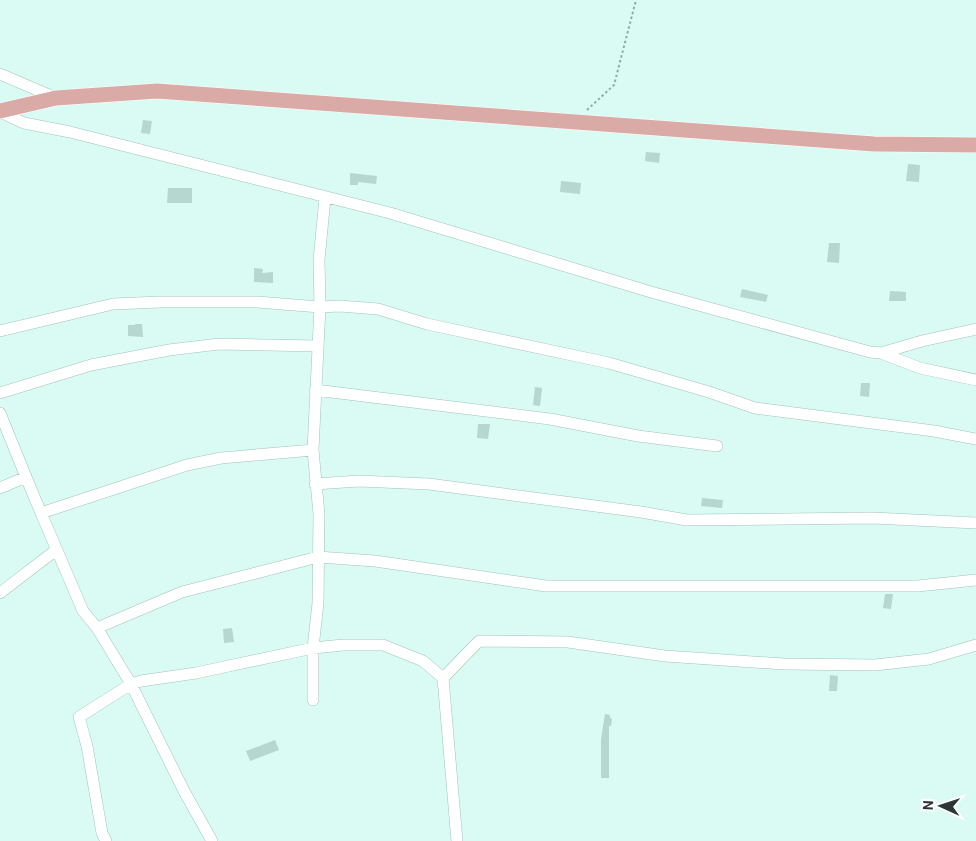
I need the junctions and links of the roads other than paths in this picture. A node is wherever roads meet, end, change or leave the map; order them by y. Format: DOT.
graph roads {
  1 [pos="0,74"];
  2 [pos="56,98"];
  3 [pos="0,112"];
  4 [pos="976,145"];
  5 [pos="325,198"];
  6 [pos="320,307"];
  7 [pos="976,329"];
  8 [pos="0,331"];
  9 [pos="318,346"];
  10 [pos="881,353"];
  11 [pos="976,380"];
  12 [pos="315,390"];
  13 [pos="0,393"];
  14 [pos="0,413"];
  15 [pos="976,438"];
  16 [pos="717,446"];
  17 [pos="313,450"];
  18 [pos="26,476"];
  19 [pos="315,484"];
  20 [pos="0,488"];
  21 [pos="41,513"];
  22 [pos="976,523"];
  23 [pos="56,550"];
  24 [pos="318,556"];
  25 [pos="976,580"];
  26 [pos="0,593"];
  27 [pos="97,628"];
  28 [pos="976,645"];
  29 [pos="313,648"];
  30 [pos="443,678"];
  31 [pos="131,684"];
  32 [pos="313,700"];
  33 [pos="106,841"];
  34 [pos="212,841"];
  35 [pos="457,841"];
  1 -- 2 [label="street"];
  2 -- 3 [label="main road"];
  2 -- 4 [label="main road"];
  3 -- 5 [label="street"];
  5 -- 6 [label="street"];
  5 -- 10 [label="street"];
  6 -- 8 [label="street"];
  6 -- 9 [label="street"];
  6 -- 15 [label="street"];
  7 -- 10 [label="street"];
  9 -- 12 [label="street"];
  9 -- 13 [label="street"];
  10 -- 11 [label="street"];
  12 -- 16 [label="street"];
  12 -- 17 [label="street"];
  14 -- 18 [label="street"];
  17 -- 19 [label="street"];
  17 -- 21 [label="street"];
  18 -- 20 [label="street"];
  18 -- 21 [label="street"];
  19 -- 22 [label="street"];
  19 -- 24 [label="street"];
  21 -- 23 [label="street"];
  23 -- 26 [label="street"];
  23 -- 27 [label="street"];
  24 -- 25 [label="street"];
  24 -- 27 [label="street"];
  24 -- 29 [label="street"];
  27 -- 31 [label="street"];
  28 -- 30 [label="street"];
  29 -- 30 [label="street"];
  29 -- 31 [label="street"];
  29 -- 32 [label="street"];
  30 -- 35 [label="street"];
  31 -- 33 [label="street"];
  31 -- 34 [label="street"];
}
